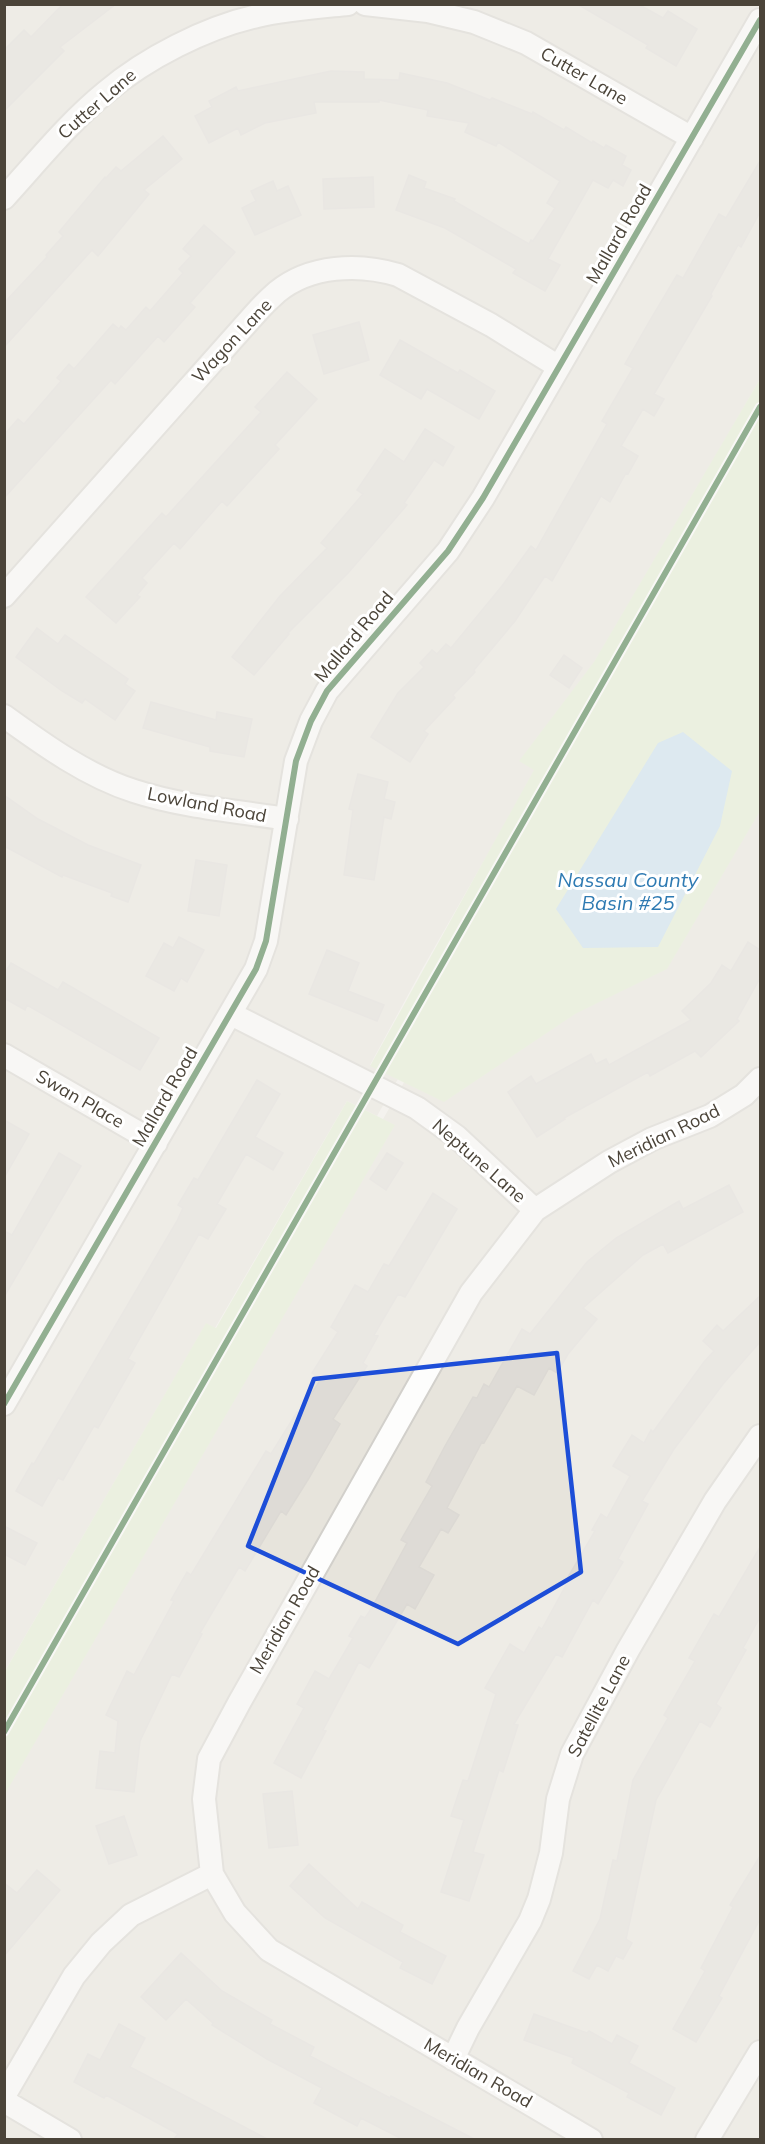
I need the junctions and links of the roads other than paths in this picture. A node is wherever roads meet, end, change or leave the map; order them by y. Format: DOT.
graph roads {
  1 [pos="348,4"];
  2 [pos="365,4"];
  3 [pos="760,20"];
  4 [pos="693,138"];
  5 [pos="4,198"];
  6 [pos="559,367"];
  7 [pos="4,596"];
  8 [pos="4,716"];
  9 [pos="287,819"];
  10 [pos="231,1014"];
  11 [pos="4,1055"];
  12 [pos="760,1079"];
  13 [pos="156,1143"];
  14 [pos="535,1210"];
  15 [pos="4,1404"];
  16 [pos="760,1436"];
  17 [pos="212,1874"];
  18 [pos="760,2052"];
  19 [pos="453,2059"];
  20 [pos="4,2096"];
  21 [pos="4,2101"];
  22 [pos="70,2139"];
  23 [pos="591,2139"];
  24 [pos="707,2139"];
  1 -- 5 [label="street, Cutter Lane"];
  2 -- 4 [label="street, Cutter Lane"];
  3 -- 4 [label="street, Mallard Road"];
  4 -- 6 [label="street, Mallard Road"];
  6 -- 7 [label="street, Wagon Lane"];
  6 -- 9 [label="street, Mallard Road"];
  8 -- 9 [label="street, Lowland Road"];
  9 -- 10 [label="street, Mallard Road"];
  10 -- 13 [label="street, Mallard Road"];
  10 -- 14 [label="street, Neptune Lane"];
  11 -- 13 [label="street, Swan Place"];
  12 -- 14 [label="street, Meridian Road"];
  13 -- 15 [label="street, Mallard Road"];
  14 -- 17 [label="street, Meridian Road"];
  16 -- 19 [label="street, Satellite Lane"];
  17 -- 19 [label="street, Meridian Road"];
  17 -- 20 [label="street"];
  18 -- 24 [label="street"];
  19 -- 23 [label="street, Meridian Road"];
  21 -- 22 [label="street"];
}
